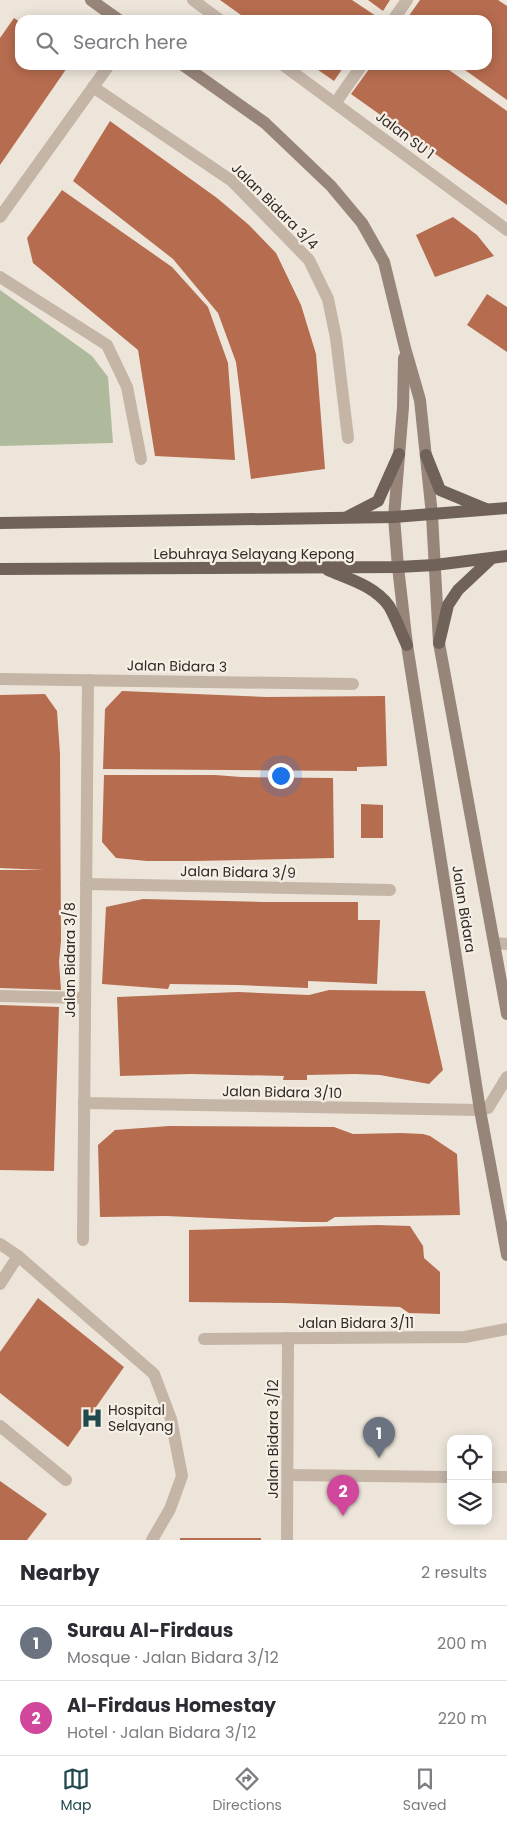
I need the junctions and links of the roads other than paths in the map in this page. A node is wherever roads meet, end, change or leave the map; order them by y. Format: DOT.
graph roads {
  1 [pos="91,0"];
  2 [pos="192,0"];
  3 [pos="407,0"];
  4 [pos="112,15"];
  5 [pos="213,15"];
  6 [pos="396,15"];
  7 [pos="105,70"];
  8 [pos="190,70"];
  9 [pos="290,70"];
  10 [pos="358,70"];
  11 [pos="93,87"];
  12 [pos="336,102"];
  13 [pos="0,216"];
  14 [pos="507,230"];
  15 [pos="0,277"];
  16 [pos="405,348"];
  17 [pos="348,438"];
  18 [pos="399,454"];
  19 [pos="426,455"];
  20 [pos="141,459"];
  21 [pos="507,508"];
  22 [pos="488,510"];
  23 [pos="432,515"];
  24 [pos="394,517"];
  25 [pos="345,518"];
  26 [pos="0,523"];
  27 [pos="507,556"];
  28 [pos="492,558"];
  29 [pos="435,565"];
  30 [pos="398,567"];
  31 [pos="0,569"];
  32 [pos="324,569"];
  33 [pos="439,643"];
  34 [pos="407,646"];
  35 [pos="0,679"];
  36 [pos="88,680"];
  37 [pos="353,684"];
  38 [pos="86,884"];
  39 [pos="390,890"];
  40 [pos="501,943"];
  41 [pos="0,996"];
  42 [pos="85,998"];
  43 [pos="507,1014"];
  44 [pos="507,1077"];
  45 [pos="84,1103"];
  46 [pos="480,1110"];
  47 [pos="82,1240"];
  48 [pos="0,1244"];
  49 [pos="507,1254"];
  50 [pos="18,1256"];
  51 [pos="0,1284"];
  52 [pos="507,1329"];
  53 [pos="288,1338"];
  54 [pos="204,1339"];
  55 [pos="0,1426"];
  56 [pos="288,1475"];
  57 [pos="447,1477"];
  58 [pos="492,1477"];
  59 [pos="507,1477"];
  60 [pos="66,1480"];
  61 [pos="152,1540"];
  62 [pos="287,1540"];
  1 -- 4 [label="main road"];
  2 -- 5 [label="street"];
  3 -- 6 [label="street"];
  7 -- 11 [label="street"];
  8 -- 16 [label="main road"];
  9 -- 12 [label="street, Jalan SU 1"];
  10 -- 12 [label="street"];
  11 -- 13 [label="street"];
  11 -- 17 [label="street, Jalan Bidara 3/4"];
  12 -- 14 [label="street, Jalan SU 1"];
  15 -- 20 [label="street"];
  16 -- 18 [label="main road, Jalan Bidara"];
  16 -- 19 [label="main road, Jalan Bidara"];
  18 -- 24 [label="main road, Jalan Bidara"];
  18 -- 25 [label="main road"];
  19 -- 22 [label="main road"];
  19 -- 23 [label="main road, Jalan Bidara"];
  21 -- 22 [label="main road"];
  22 -- 23 [label="main road"];
  23 -- 24 [label="main road"];
  23 -- 29 [label="main road, Jalan Bidara"];
  24 -- 25 [label="main road"];
  24 -- 30 [label="main road, Jalan Bidara"];
  25 -- 26 [label="main road"];
  27 -- 28 [label="main road, Lebuhraya Selayang Kepong"];
  28 -- 29 [label="main road, Lebuhraya Selayang Kepong"];
  28 -- 33 [label="main road"];
  29 -- 30 [label="main road, Lebuhraya Selayang Kepong"];
  29 -- 33 [label="main road, Jalan Bidara"];
  30 -- 32 [label="main road, Lebuhraya Selayang Kepong"];
  30 -- 34 [label="main road, Jalan Bidara"];
  31 -- 32 [label="main road, Lebuhraya Selayang Kepong"];
  32 -- 34 [label="main road"];
  33 -- 40 [label="main road, Jalan Bidara"];
  34 -- 46 [label="main road, Jalan Bidara"];
  35 -- 36 [label="street, Jalan Bidara 3"];
  36 -- 37 [label="street, Jalan Bidara 3"];
  36 -- 38 [label="street, Jalan Bidara 3/8"];
  38 -- 39 [label="street, Jalan Bidara 3/9"];
  38 -- 42 [label="street, Jalan Bidara 3/8"];
  40 -- 43 [label="main road, Jalan Bidara"];
  41 -- 42 [label="street"];
  42 -- 45 [label="street, Jalan Bidara 3/8"];
  44 -- 46 [label="street"];
  45 -- 46 [label="street, Jalan Bidara 3/10"];
  45 -- 47 [label="street, Jalan Bidara 3/8"];
  46 -- 49 [label="main road, Jalan Bidara"];
  48 -- 50 [label="street"];
  50 -- 51 [label="street"];
  50 -- 61 [label="street"];
  52 -- 53 [label="street, Jalan Bidara 3/11"];
  53 -- 54 [label="street, Jalan Bidara 3/11"];
  53 -- 56 [label="street, Jalan Bidara 3/12"];
  55 -- 60 [label="street"];
  56 -- 57 [label="street"];
  56 -- 62 [label="street, Jalan Bidara 3/12"];
  58 -- 59 [label="street"];
}
